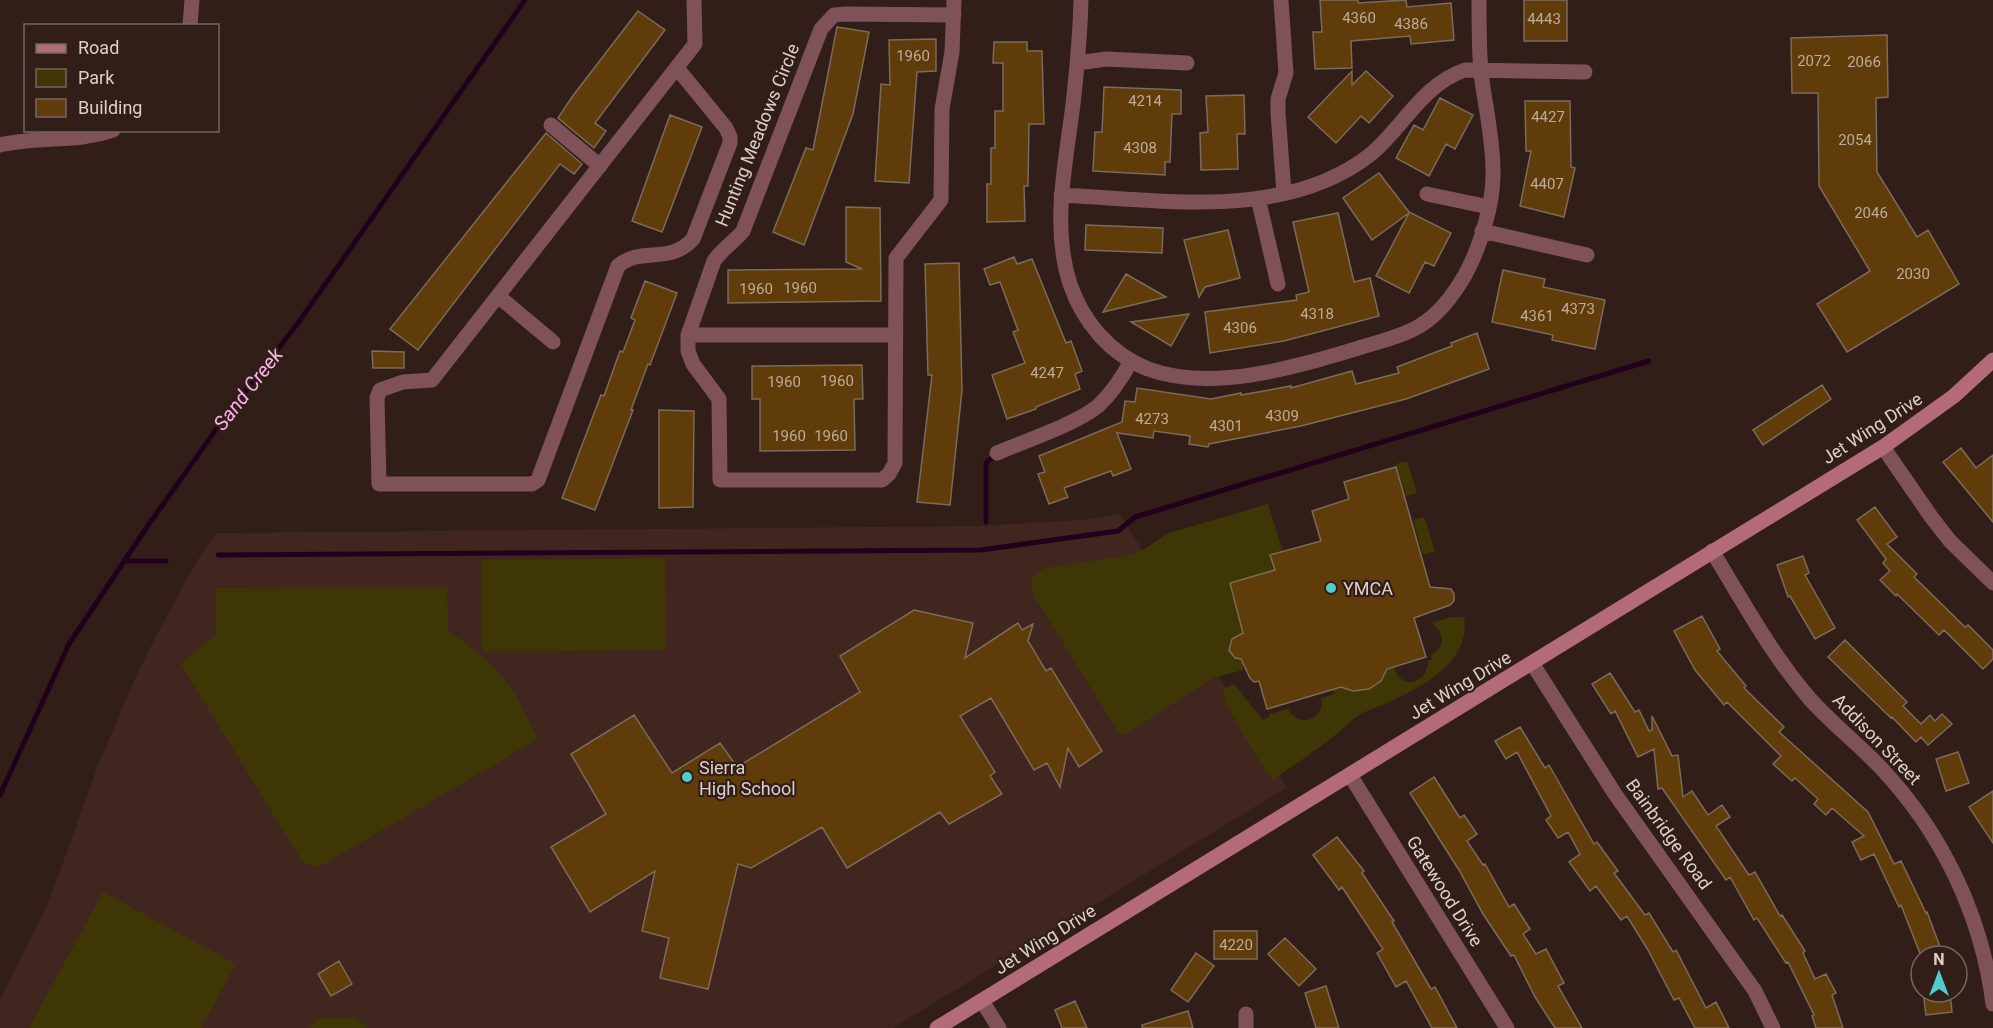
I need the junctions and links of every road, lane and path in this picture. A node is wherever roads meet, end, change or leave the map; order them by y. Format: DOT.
graph roads {
  1 [pos="192,0"];
  2 [pos="694,0"];
  3 [pos="1081,0"];
  4 [pos="1281,0"];
  5 [pos="1479,0"];
  6 [pos="954,8"];
  7 [pos="190,24"];
  8 [pos="1078,63"];
  9 [pos="1187,63"];
  10 [pos="677,68"];
  11 [pos="1481,70"];
  12 [pos="1585,72"];
  13 [pos="551,125"];
  14 [pos="105,132"];
  15 [pos="0,145"];
  16 [pos="600,166"];
  17 [pos="1284,193"];
  18 [pos="1427,194"];
  19 [pos="1061,195"];
  20 [pos="1258,198"];
  21 [pos="1489,207"];
  22 [pos="1482,231"];
  23 [pos="1587,255"];
  24 [pos="1278,284"];
  25 [pos="498,296"];
  26 [pos="687,335"];
  27 [pos="895,336"];
  28 [pos="553,342"];
  29 [pos="1993,360"];
  30 [pos="1131,361"];
  31 [pos="1883,447"];
  32 [pos="997,453"];
  33 [pos="1712,551"];
  34 [pos="1993,583"];
  35 [pos="1532,663"];
  36 [pos="1350,775"];
  37 [pos="982,1000"];
  38 [pos="1993,1004"];
  39 [pos="937,1028"];
  40 [pos="999,1028"];
  41 [pos="1507,1028"];
  42 [pos="1773,1028"];
  1 -- 7 [label="street"];
  2 -- 10 [label="street"];
  3 -- 8 [label="street"];
  4 -- 17 [label="street"];
  5 -- 11 [label="street"];
  6 -- 26 [label="street, Hunting Meadows Circle"];
  6 -- 27 [label="street, Hunting Meadows Circle"];
  8 -- 9 [label="street"];
  8 -- 19 [label="street"];
  10 -- 16 [label="street"];
  10 -- 25 [label="street"];
  11 -- 12 [label="street"];
  11 -- 17 [label="street"];
  11 -- 21 [label="street"];
  13 -- 16 [label="street"];
  14 -- 15 [label="street"];
  16 -- 25 [label="street"];
  17 -- 20 [label="street"];
  18 -- 21 [label="street"];
  19 -- 20 [label="street"];
  19 -- 30 [label="street"];
  20 -- 24 [label="street"];
  21 -- 22 [label="street"];
  22 -- 23 [label="street"];
  22 -- 30 [label="street"];
  25 -- 28 [label="street"];
  26 -- 27 [label="street"];
  26 -- 27 [label="street, Hunting Meadows Circle"];
  29 -- 31 [label="main road, Jet Wing Drive"];
  30 -- 32 [label="street"];
  31 -- 33 [label="main road, Jet Wing Drive"];
  31 -- 34 [label="street"];
  33 -- 35 [label="main road, Jet Wing Drive"];
  33 -- 38 [label="street, Addison Street"];
  35 -- 36 [label="main road, Jet Wing Drive"];
  35 -- 42 [label="street, Bainbridge Road"];
  36 -- 37 [label="main road, Jet Wing Drive"];
  36 -- 41 [label="street, Gatewood Drive"];
  37 -- 39 [label="main road, Jet Wing Drive"];
  37 -- 40 [label="street"];
}
